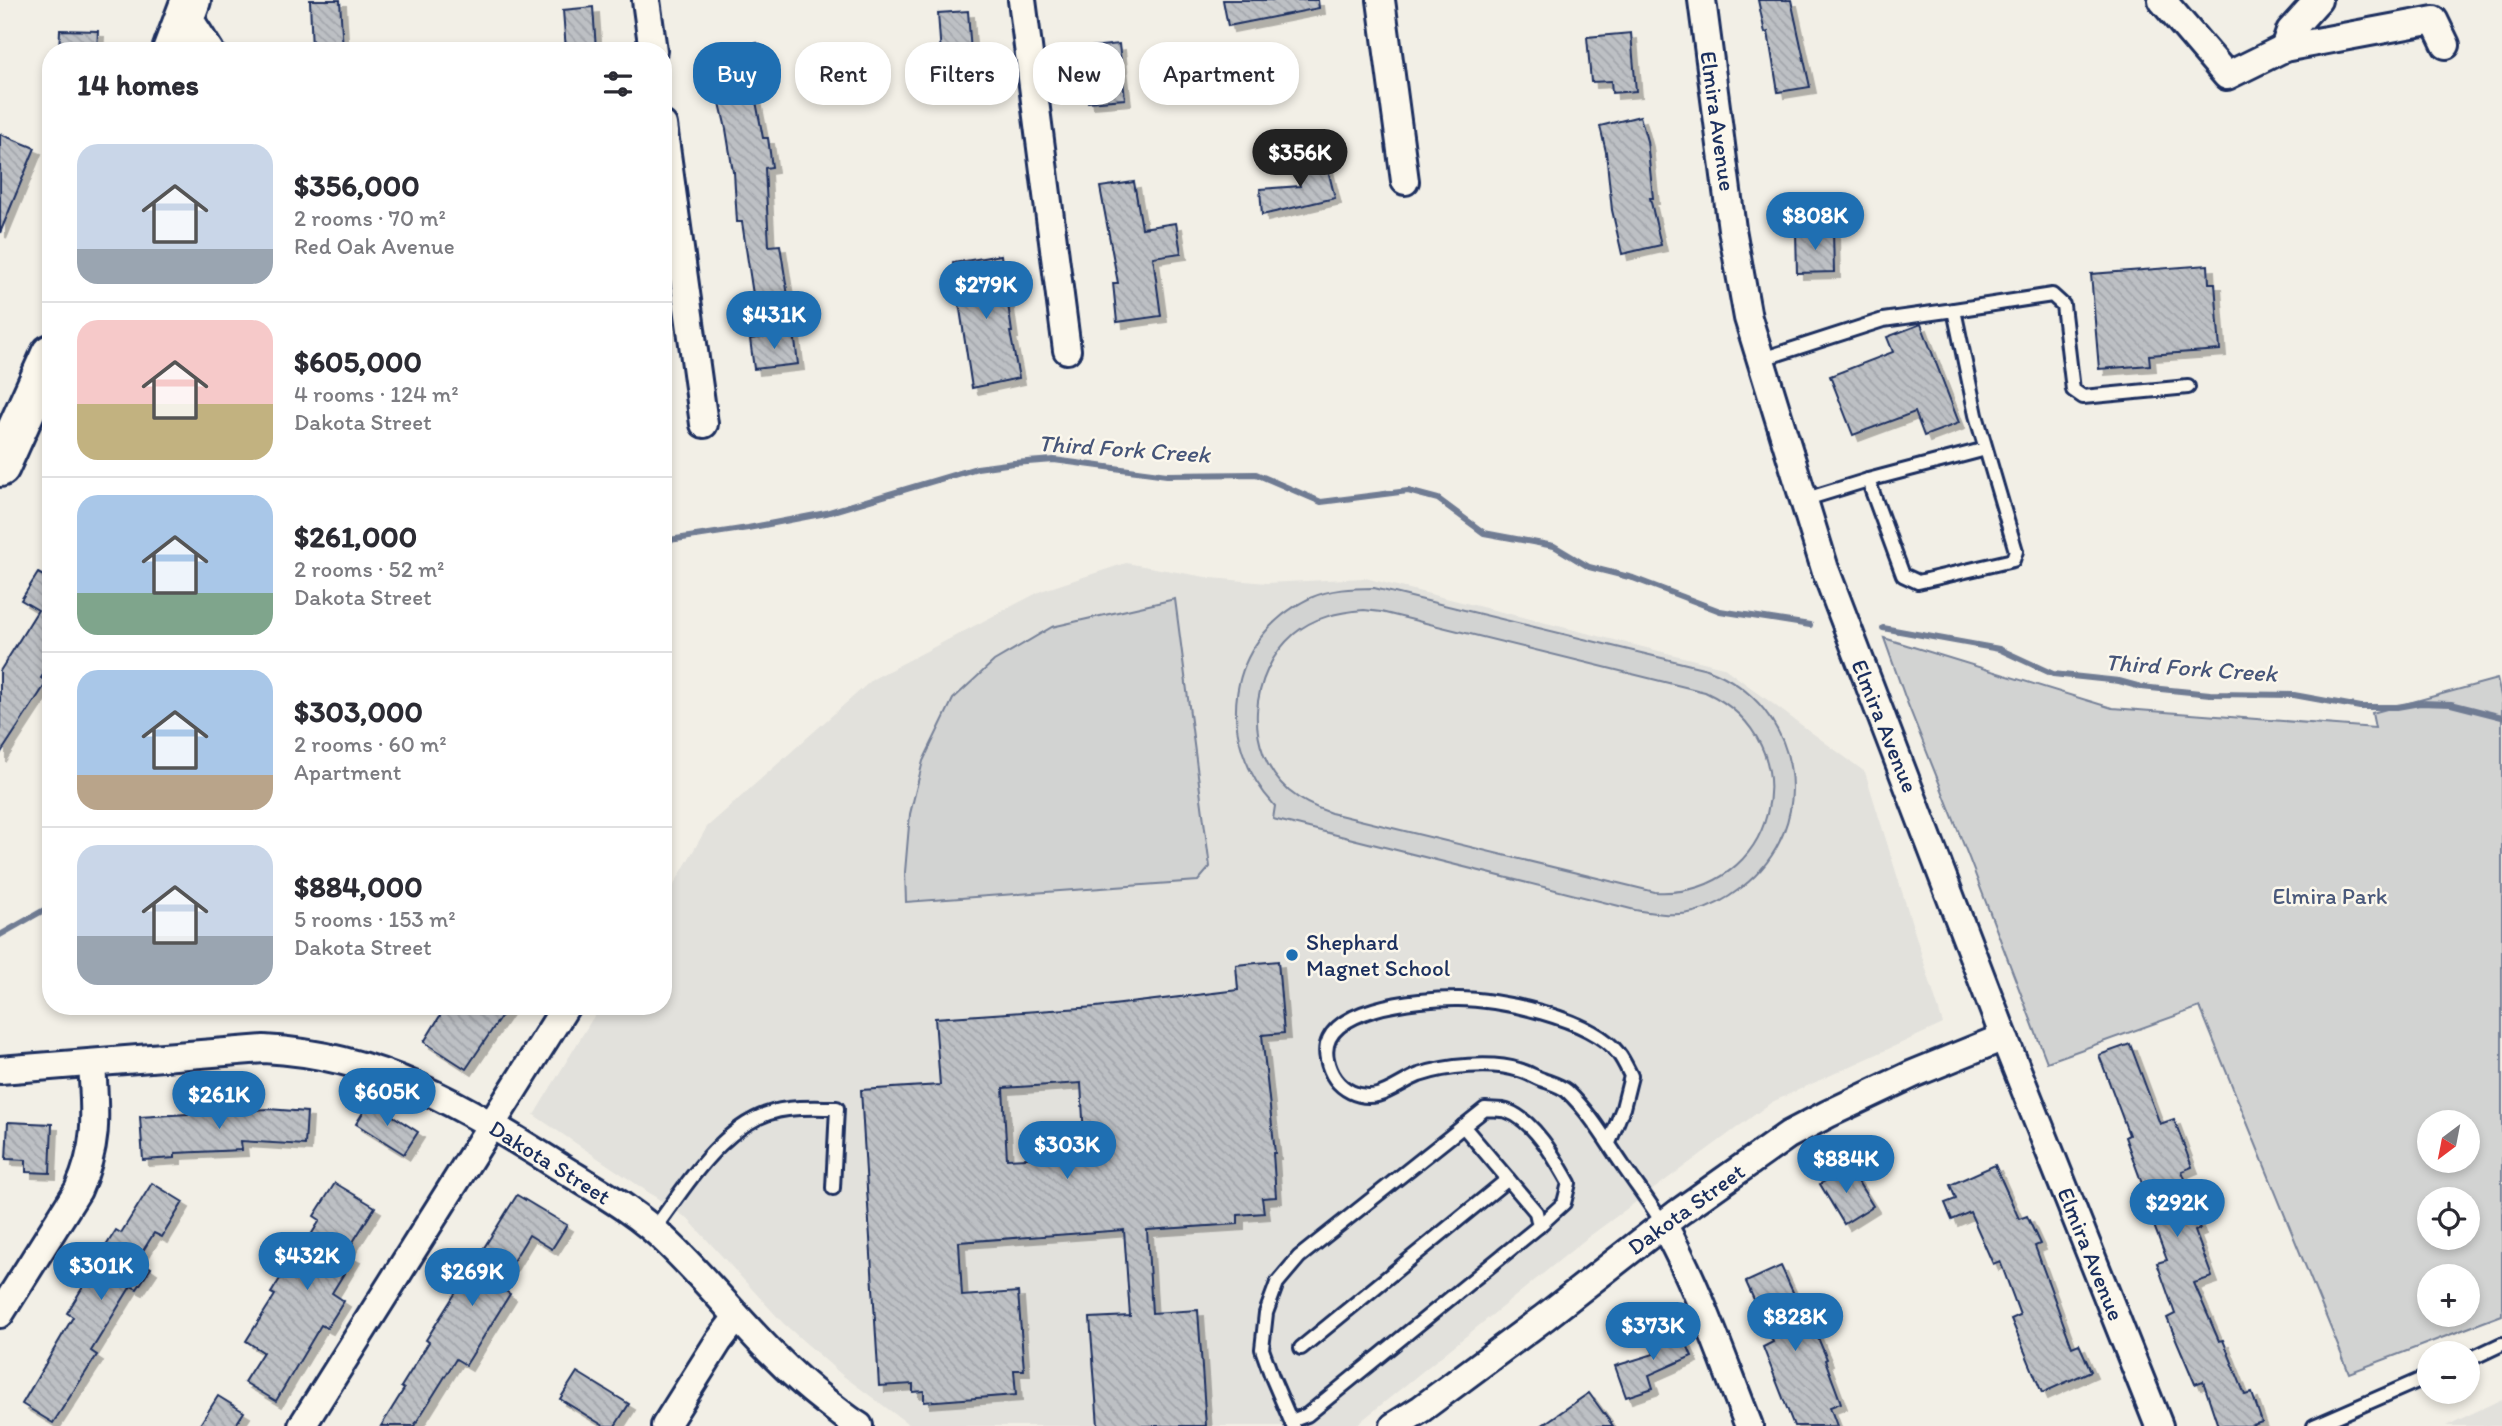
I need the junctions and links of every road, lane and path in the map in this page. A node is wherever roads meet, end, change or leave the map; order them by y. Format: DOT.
graph roads {
  1 [pos="646,0"];
  2 [pos="1022,0"];
  3 [pos="1381,0"];
  4 [pos="1702,0"];
  5 [pos="2162,0"];
  6 [pos="2318,0"];
  7 [pos="188,7"];
  8 [pos="175,42"];
  9 [pos="206,42"];
  10 [pos="652,42"];
  11 [pos="2446,45"];
  12 [pos="2284,48"];
  13 [pos="1405,181"];
  14 [pos="672,191"];
  15 [pos="1954,310"];
  16 [pos="1067,350"];
  17 [pos="1759,360"];
  18 [pos="42,374"];
  19 [pos="2188,387"];
  20 [pos="704,424"];
  21 [pos="1986,449"];
  22 [pos="0,467"];
  23 [pos="1868,481"];
  24 [pos="1803,500"];
  25 [pos="560,1015"];
  26 [pos="2004,1037"];
  27 [pos="92,1064"];
  28 [pos="0,1070"];
  29 [pos="492,1125"];
  30 [pos="1463,1126"];
  31 [pos="1609,1143"];
  32 [pos="1508,1179"];
  33 [pos="833,1188"];
  34 [pos="1663,1224"];
  35 [pos="1539,1226"];
  36 [pos="654,1230"];
  37 [pos="0,1314"];
  38 [pos="737,1317"];
  39 [pos="2502,1344"];
  40 [pos="1301,1348"];
  41 [pos="2480,1354"];
  42 [pos="2417,1381"];
  43 [pos="1292,1423"];
  44 [pos="302,1426"];
  45 [pos="665,1426"];
  46 [pos="859,1426"];
  47 [pos="1394,1426"];
  48 [pos="1749,1426"];
  49 [pos="2159,1426"];
  50 [pos="2314,1426"];
  1 -- 10 [label="street"];
  2 -- 16 [label="street"];
  3 -- 13 [label="street"];
  4 -- 17 [label="street, Elmira Avenue"];
  5 -- 12 [label="street"];
  6 -- 12 [label="street"];
  7 -- 8 [label="main road"];
  7 -- 9 [label="street"];
  11 -- 12 [label="street"];
  14 -- 20 [label="street"];
  15 -- 17 [label="lane"];
  15 -- 19 [label="lane"];
  15 -- 21 [label="lane"];
  17 -- 24 [label="street, Elmira Avenue"];
  18 -- 22 [label="main road"];
  21 -- 23 [label="lane"];
  21 -- 23 [label="lane"];
  23 -- 24 [label="lane"];
  24 -- 26 [label="street, Elmira Avenue"];
  25 -- 29 [label="street"];
  26 -- 34 [label="street, Dakota Street"];
  26 -- 49 [label="street, Elmira Avenue"];
  27 -- 28 [label="street, Dakota Street"];
  27 -- 29 [label="street, Dakota Street"];
  27 -- 37 [label="street"];
  29 -- 36 [label="street, Dakota Street"];
  29 -- 44 [label="street"];
  30 -- 32 [label="lane"];
  30 -- 35 [label="lane"];
  30 -- 43 [label="lane"];
  31 -- 31 [label="lane"];
  31 -- 34 [label="lane"];
  32 -- 35 [label="lane"];
  32 -- 40 [label="lane"];
  33 -- 36 [label="lane"];
  34 -- 47 [label="street, Dakota Street"];
  34 -- 48 [label="street"];
  35 -- 43 [label="lane"];
  36 -- 38 [label="street, Dakota Street"];
  38 -- 45 [label="street"];
  38 -- 46 [label="street, Dakota Street"];
  39 -- 41 [label="lane"];
  42 -- 50 [label="lane"];
}
